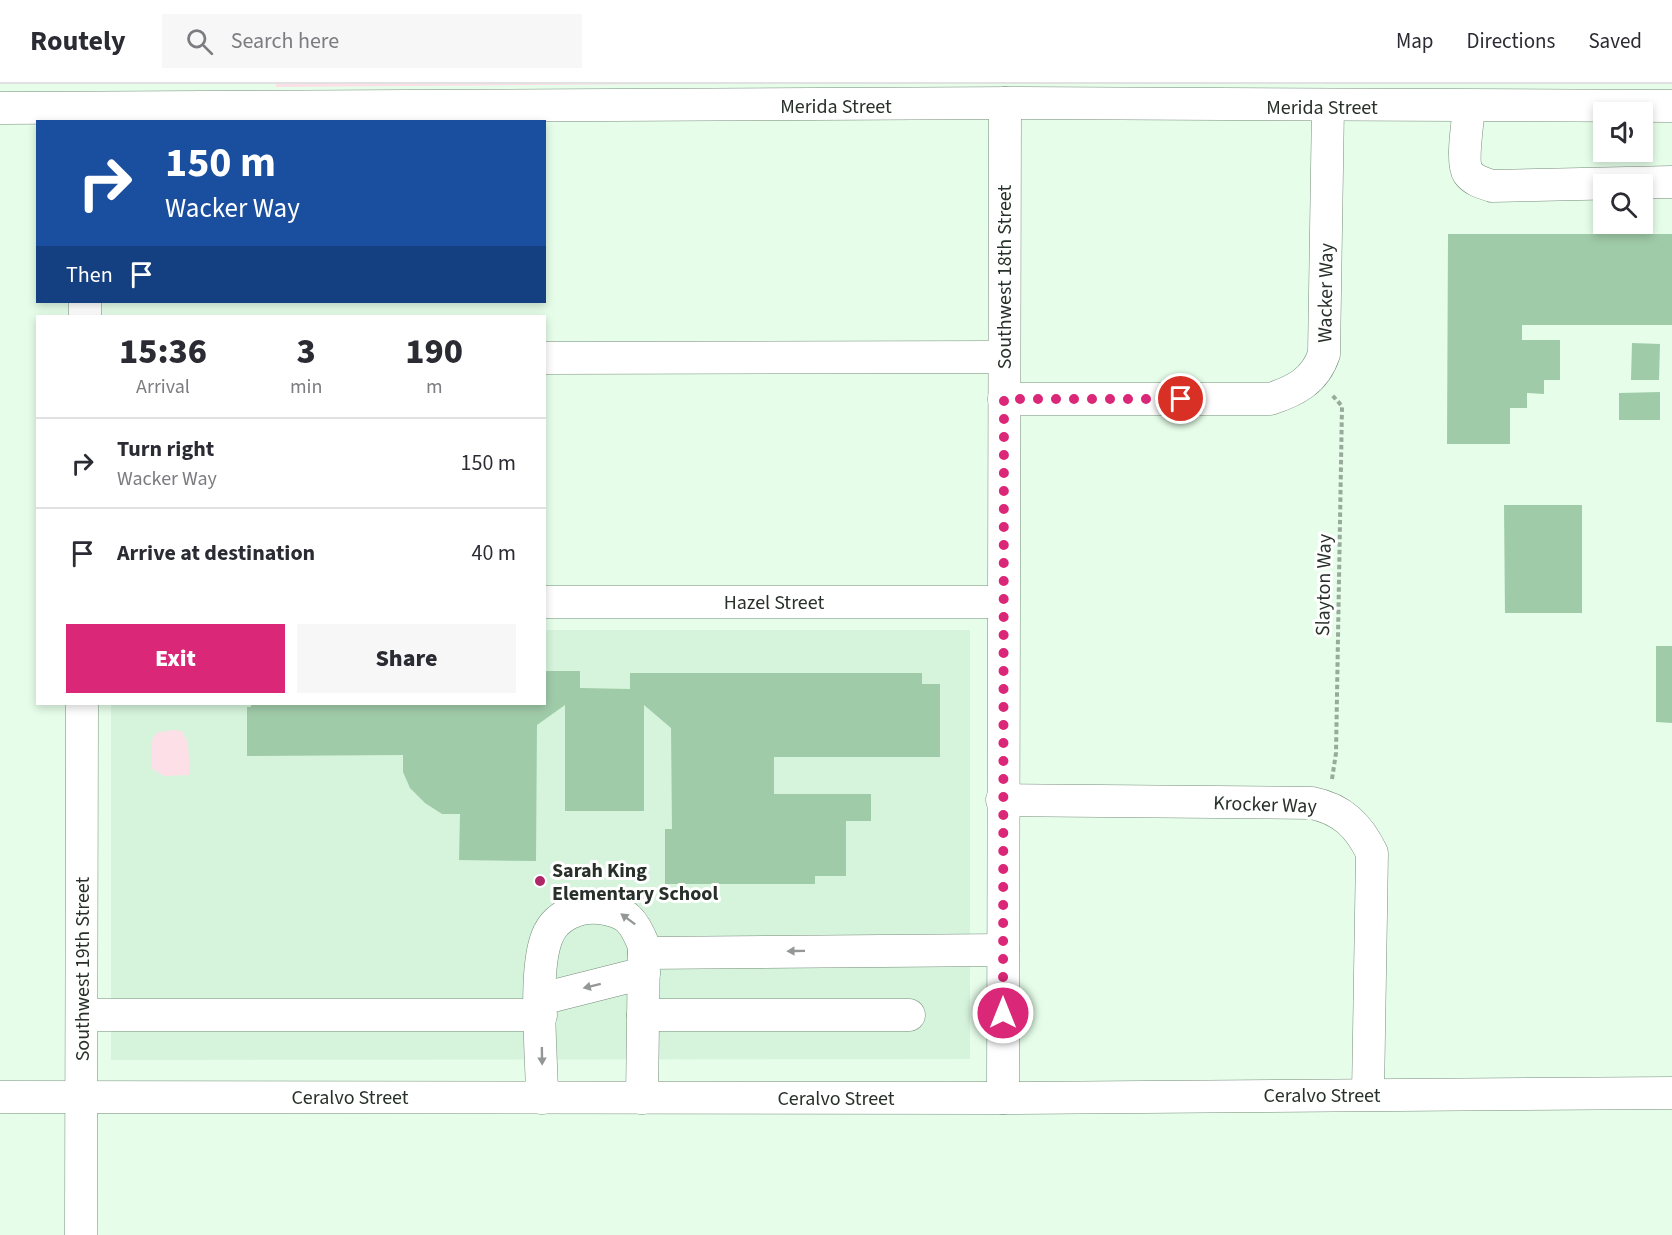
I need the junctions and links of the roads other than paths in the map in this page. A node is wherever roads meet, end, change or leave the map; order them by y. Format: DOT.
graph roads {
  1 [pos="911,95"];
  2 [pos="1282,95"];
  3 [pos="85,104"];
  4 [pos="1005,104"];
  5 [pos="1672,106"];
  6 [pos="1328,107"];
  7 [pos="1469,107"];
  8 [pos="0,108"];
  9 [pos="1672,182"];
  10 [pos="1004,357"];
  11 [pos="546,358"];
  12 [pos="1004,399"];
  13 [pos="546,602"];
  14 [pos="1003,602"];
  15 [pos="82,705"];
  16 [pos="1002,800"];
  17 [pos="1003,950"];
  18 [pos="644,963"];
  19 [pos="541,1007"];
  20 [pos="82,1015"];
  21 [pos="643,1015"];
  22 [pos="909,1015"];
  23 [pos="1672,1093"];
  24 [pos="1368,1094"];
  25 [pos="0,1096"];
  26 [pos="81,1096"];
  27 [pos="542,1098"];
  28 [pos="642,1098"];
  29 [pos="1003,1098"];
  30 [pos="81,1235"];
  1 -- 3 [label="street, Merida Street"];
  1 -- 4 [label="street, Merida Street"];
  2 -- 4 [label="street, Merida Street"];
  2 -- 6 [label="street, Merida Street"];
  3 -- 8 [label="street, Merida Street"];
  4 -- 10 [label="street, Southwest 18th Street"];
  5 -- 7 [label="street, Merida Street"];
  6 -- 7 [label="street, Merida Street"];
  6 -- 12 [label="street, Wacker Way"];
  7 -- 9 [label="street"];
  10 -- 11 [label="street"];
  10 -- 12 [label="street, Southwest 18th Street"];
  12 -- 14 [label="street, Southwest 18th Street"];
  13 -- 14 [label="street, Hazel Street"];
  14 -- 16 [label="street, Southwest 18th Street"];
  15 -- 20 [label="street, Southwest 19th Street"];
  16 -- 17 [label="street, Southwest 18th Street"];
  16 -- 24 [label="street, Krocker Way"];
  17 -- 18 [label="street, one-way"];
  17 -- 29 [label="street, Southwest 18th Street"];
  18 -- 19 [label="street, one-way"];
  18 -- 19 [label="street, one-way"];
  18 -- 21 [label="street"];
  19 -- 20 [label="street"];
  19 -- 27 [label="street, one-way"];
  20 -- 26 [label="street, Southwest 19th Street"];
  21 -- 22 [label="street"];
  21 -- 28 [label="street"];
  23 -- 24 [label="street, Ceralvo Street"];
  24 -- 29 [label="street, Ceralvo Street"];
  25 -- 26 [label="street, Ceralvo Street"];
  26 -- 27 [label="street, Ceralvo Street"];
  26 -- 30 [label="street, Southwest 19th Street"];
  27 -- 28 [label="street, Ceralvo Street"];
  28 -- 29 [label="street, Ceralvo Street"];
}
